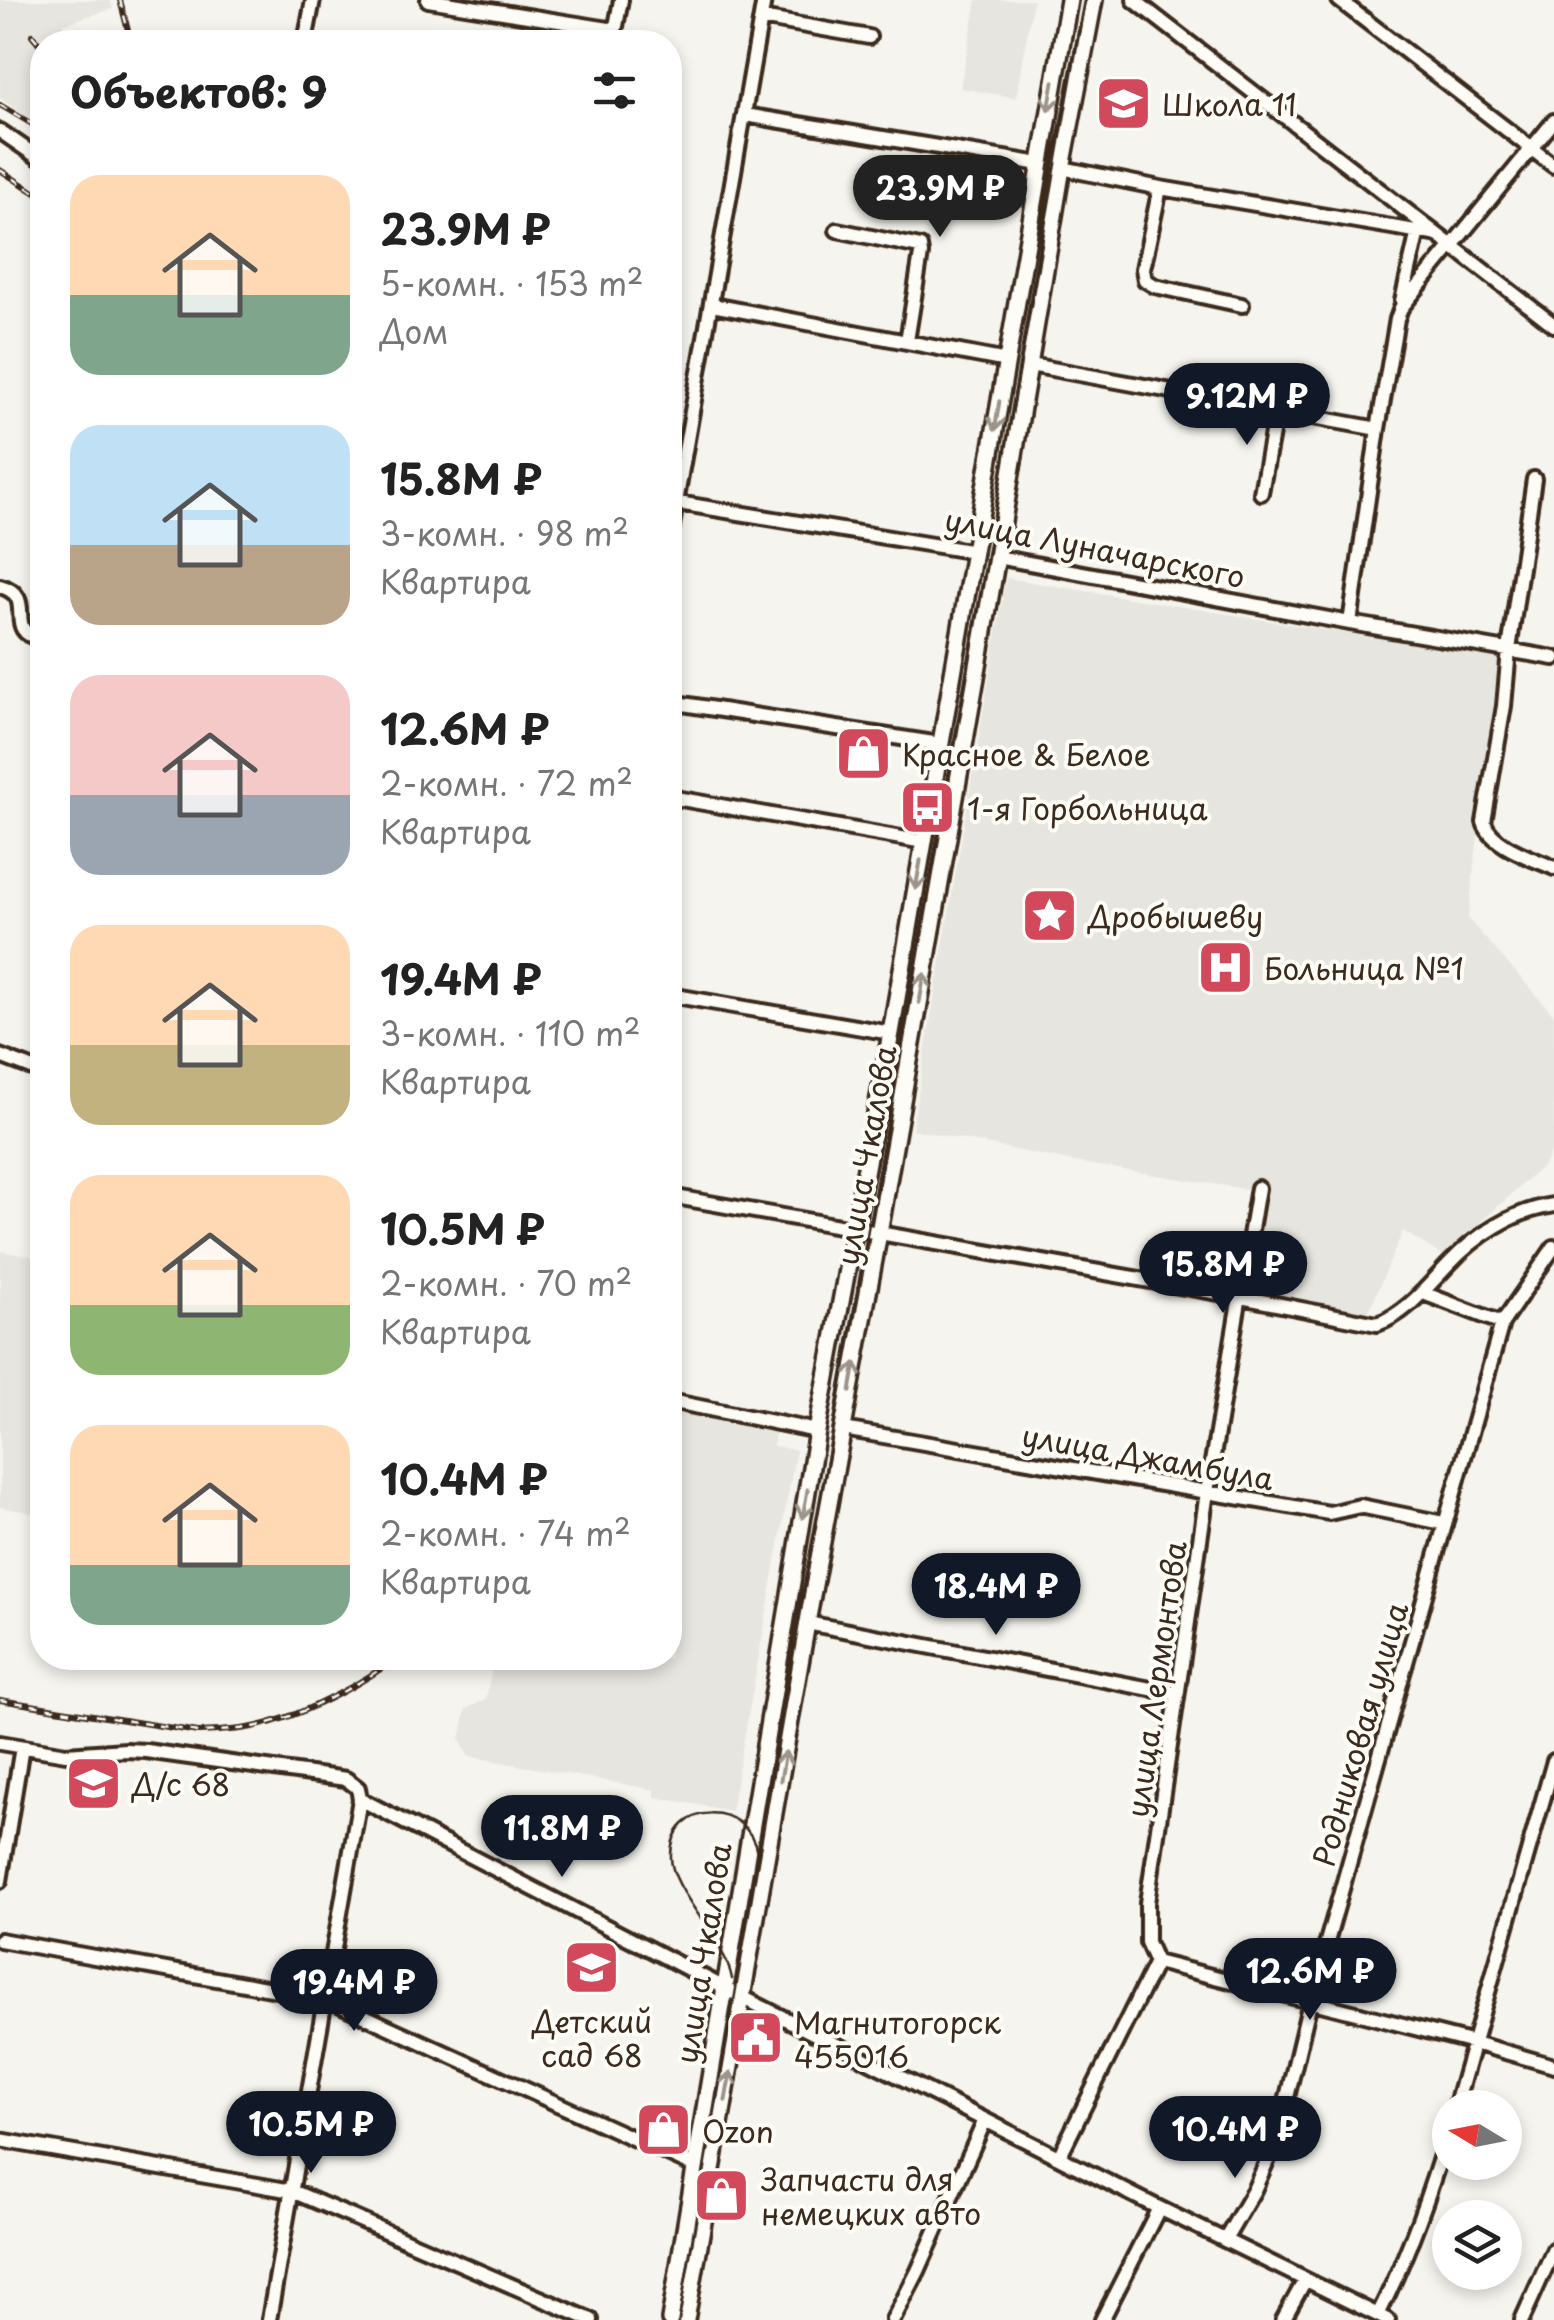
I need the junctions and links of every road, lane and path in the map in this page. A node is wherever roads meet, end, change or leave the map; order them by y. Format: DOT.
graph roads {
  1 [pos="313,0"];
  2 [pos="428,0"];
  3 [pos="621,0"];
  4 [pos="764,0"];
  5 [pos="1069,0"];
  6 [pos="1094,0"];
  7 [pos="1134,0"];
  8 [pos="1338,0"];
  9 [pos="761,18"];
  10 [pos="307,30"];
  11 [pos="583,30"];
  12 [pos="615,30"];
  13 [pos="869,38"];
  14 [pos="745,115"];
  15 [pos="1554,121"];
  16 [pos="0,131"];
  17 [pos="1532,149"];
  18 [pos="30,152"];
  19 [pos="1040,164"];
  20 [pos="1554,166"];
  21 [pos="1062,168"];
  22 [pos="1160,188"];
  23 [pos="837,230"];
  24 [pos="1418,231"];
  25 [pos="1436,234"];
  26 [pos="1453,246"];
  27 [pos="712,305"];
  28 [pos="1242,305"];
  29 [pos="1401,308"];
  30 [pos="1554,325"];
  31 [pos="907,342"];
  32 [pos="1006,361"];
  33 [pos="1030,365"];
  34 [pos="1276,411"];
  35 [pos="1378,428"];
  36 [pos="682,457"];
  37 [pos="1534,478"];
  38 [pos="1261,493"];
  39 [pos="682,503"];
  40 [pos="975,552"];
  41 [pos="998,556"];
  42 [pos="0,586"];
  43 [pos="1350,623"];
  44 [pos="30,637"];
  45 [pos="1509,650"];
  46 [pos="1554,658"];
  47 [pos="682,704"];
  48 [pos="940,744"];
  49 [pos="682,799"];
  50 [pos="924,842"];
  51 [pos="1554,868"];
  52 [pos="682,997"];
  53 [pos="891,1033"];
  54 [pos="0,1056"];
  55 [pos="30,1067"];
  56 [pos="1258,1188"];
  57 [pos="682,1198"];
  58 [pos="1554,1206"];
  59 [pos="855,1228"];
  60 [pos="879,1233"];
  61 [pos="1554,1247"];
  62 [pos="1423,1293"];
  63 [pos="1241,1297"];
  64 [pos="1502,1322"];
  65 [pos="682,1403"];
  66 [pos="843,1429"];
  67 [pos="817,1431"];
  68 [pos="1207,1492"];
  69 [pos="1444,1523"];
  70 [pos="807,1624"];
  71 [pos="1177,1694"];
  72 [pos="0,1743"];
  73 [pos="22,1747"];
  74 [pos="1554,1761"];
  75 [pos="360,1799"];
  76 [pos="0,1881"];
  77 [pos="0,1940"];
  78 [pos="1156,1962"];
  79 [pos="724,1988"];
  80 [pos="744,1998"];
  81 [pos="327,1999"];
  82 [pos="1310,2002"];
  83 [pos="1474,2044"];
  84 [pos="1554,2066"];
  85 [pos="1461,2090"];
  86 [pos="985,2120"];
  87 [pos="0,2140"];
  88 [pos="1059,2157"];
  89 [pos="696,2167"];
  90 [pos="1434,2180"];
  91 [pos="292,2190"];
  92 [pos="1158,2208"];
  93 [pos="1225,2240"];
  94 [pos="1554,2249"];
  95 [pos="1305,2280"];
  96 [pos="1383,2318"];
  97 [pos="269,2320"];
  98 [pos="591,2320"];
  99 [pos="670,2320"];
  100 [pos="686,2320"];
  101 [pos="893,2320"];
  102 [pos="1102,2320"];
  103 [pos="1284,2320"];
  104 [pos="1522,2320"];
  1 -- 10 [label="street"];
  2 -- 11 [label="street"];
  3 -- 12 [label="street"];
  4 -- 9 [label="street"];
  5 -- 19 [label="main road, улица Чкалова, one-way"];
  6 -- 21 [label="main road, улица Чкалова"];
  7 -- 25 [label="street"];
  8 -- 17 [label="street"];
  9 -- 13 [label="street"];
  9 -- 14 [label="street"];
  14 -- 19 [label="street"];
  14 -- 27 [label="street"];
  15 -- 17 [label="street"];
  16 -- 18 [label="street"];
  17 -- 20 [label="street"];
  17 -- 26 [label="street"];
  19 -- 32 [label="main road, улица Чкалова"];
  21 -- 22 [label="street"];
  21 -- 33 [label="main road, улица Чкалова"];
  22 -- 24 [label="street"];
  22 -- 28 [label="street"];
  23 -- 31 [label="street"];
  24 -- 25 [label="street"];
  24 -- 29 [label="street"];
  25 -- 26 [label="street"];
  26 -- 29 [label="street"];
  26 -- 30 [label="street"];
  27 -- 31 [label="street"];
  27 -- 36 [label="street"];
  29 -- 35 [label="street"];
  31 -- 32 [label="street"];
  32 -- 40 [label="main road, улица Чкалова, one-way"];
  33 -- 34 [label="street"];
  33 -- 41 [label="main road, улица Чкалова"];
  34 -- 35 [label="street"];
  34 -- 38 [label="street"];
  35 -- 43 [label="street"];
  37 -- 45 [label="street"];
  39 -- 40 [label="street, улица Луначарского"];
  40 -- 41 [label="main road, улица Луначарского"];
  40 -- 48 [label="main road, улица Чкалова"];
  41 -- 43 [label="street, улица Луначарского"];
  60 -- 41 [label="main road, улица Чкалова, one-way"];
  42 -- 44 [label="street"];
  43 -- 45 [label="street, улица Луначарского"];
  45 -- 46 [label="street, улица Луначарского"];
  45 -- 51 [label="street"];
  47 -- 48 [label="street"];
  48 -- 50 [label="main road, улица Чкалова"];
  49 -- 50 [label="street"];
  50 -- 53 [label="main road, улица Чкалова, one-way"];
  52 -- 53 [label="street"];
  53 -- 59 [label="main road, улица Чкалова"];
  54 -- 55 [label="street"];
  56 -- 63 [label="street, улица Лермонтова"];
  57 -- 59 [label="street"];
  58 -- 62 [label="street"];
  59 -- 60 [label="street"];
  59 -- 67 [label="main road, улица Чкалова"];
  60 -- 63 [label="street"];
  66 -- 60 [label="main road, улица Чкалова, one-way"];
  61 -- 64 [label="street, Родниковая улица"];
  62 -- 63 [label="street"];
  62 -- 64 [label="street"];
  63 -- 68 [label="street, улица Лермонтова"];
  64 -- 69 [label="street, Родниковая улица"];
  65 -- 67 [label="street"];
  66 -- 68 [label="street, улица Джамбула"];
  66 -- 70 [label="main road, улица Чкалова"];
  67 -- 79 [label="main road, улица Чкалова, one-way"];
  68 -- 69 [label="street, улица Джамбула"];
  68 -- 71 [label="street, улица Лермонтова"];
  69 -- 82 [label="street, Родниковая улица"];
  70 -- 71 [label="street"];
  80 -- 70 [label="main road, улица Чкалова, one-way"];
  71 -- 78 [label="street, улица Лермонтова"];
  72 -- 73 [label="street"];
  73 -- 75 [label="street"];
  73 -- 76 [label="street"];
  74 -- 83 [label="street"];
  75 -- 79 [label="street"];
  75 -- 81 [label="street"];
  77 -- 81 [label="street"];
  78 -- 82 [label="street"];
  78 -- 88 [label="street"];
  79 -- 80 [label="street"];
  79 -- 89 [label="main road, улица Чкалова"];
  80 -- 86 [label="street"];
  100 -- 80 [label="main road, улица Чкалова, one-way"];
  81 -- 89 [label="street"];
  81 -- 91 [label="street"];
  82 -- 83 [label="street"];
  82 -- 93 [label="street, Родниковая улица"];
  83 -- 84 [label="street"];
  83 -- 85 [label="street"];
  86 -- 88 [label="street"];
  86 -- 101 [label="street"];
  87 -- 91 [label="street"];
  88 -- 92 [label="street"];
  89 -- 99 [label="main road, улица Чкалова"];
  90 -- 96 [label="street"];
  91 -- 97 [label="street"];
  91 -- 98 [label="street"];
  92 -- 93 [label="street"];
  92 -- 102 [label="street"];
  93 -- 95 [label="street"];
  94 -- 104 [label="street"];
  95 -- 96 [label="street"];
  95 -- 103 [label="street"];
}
